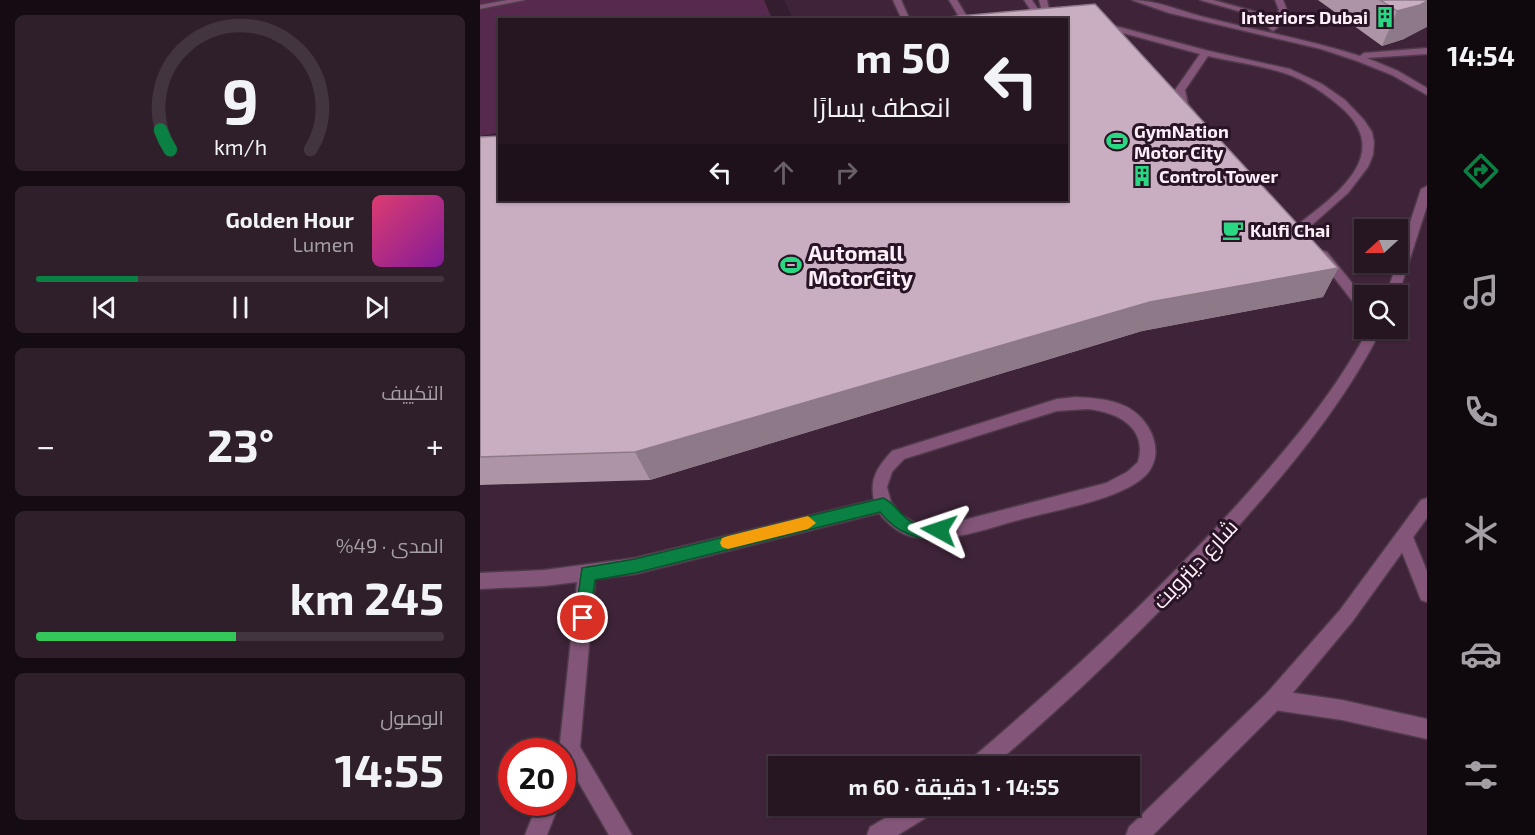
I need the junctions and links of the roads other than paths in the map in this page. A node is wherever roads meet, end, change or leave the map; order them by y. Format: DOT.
graph roads {
  1 [pos="521,0"];
  2 [pos="897,0"];
  3 [pos="953,0"];
  4 [pos="1028,0"];
  5 [pos="1043,0"];
  6 [pos="1137,0"];
  7 [pos="1204,0"];
  8 [pos="1279,0"];
  9 [pos="480,7"];
  10 [pos="905,18"];
  11 [pos="964,18"];
  12 [pos="1040,18"];
  13 [pos="1061,18"];
  14 [pos="1068,20"];
  15 [pos="1278,20"];
  16 [pos="1268,36"];
  17 [pos="1427,51"];
  18 [pos="1206,53"];
  19 [pos="1357,56"];
  20 [pos="1427,92"];
  21 [pos="1197,121"];
  22 [pos="1427,189"];
  23 [pos="1396,285"];
  24 [pos="1354,294"];
  25 [pos="1371,339"];
  26 [pos="883,505"];
  27 [pos="1427,505"];
  28 [pos="1406,537"];
  29 [pos="587,574"];
  30 [pos="480,581"];
  31 [pos="1427,594"];
  32 [pos="1274,700"];
  33 [pos="1427,729"];
  34 [pos="568,738"];
  35 [pos="990,756"];
  36 [pos="576,773"];
  37 [pos="543,816"];
  38 [pos="908,816"];
  39 [pos="536,835"];
  40 [pos="621,835"];
  41 [pos="878,835"];
  42 [pos="1137,835"];
  1 -- 9 [label="street"];
  2 -- 10 [label="street"];
  3 -- 11 [label="street"];
  4 -- 12 [label="street"];
  5 -- 13 [label="street"];
  6 -- 16 [label="street"];
  7 -- 15 [label="street"];
  8 -- 15 [label="street"];
  14 -- 18 [label="street"];
  15 -- 16 [label="street"];
  16 -- 19 [label="street"];
  17 -- 19 [label="street"];
  18 -- 21 [label="street"];
  18 -- 24 [label="street"];
  19 -- 20 [label="street"];
  22 -- 23 [label="street"];
  25 -- 35 [label="street, شارع ديترويت"];
  26 -- 26 [label="street"];
  26 -- 29 [label="street"];
  27 -- 28 [label="street"];
  28 -- 31 [label="street"];
  28 -- 32 [label="street"];
  29 -- 30 [label="street"];
  29 -- 34 [label="street"];
  32 -- 33 [label="street"];
  32 -- 42 [label="street"];
  36 -- 40 [label="street"];
  37 -- 39 [label="street"];
  38 -- 41 [label="street"];
}
